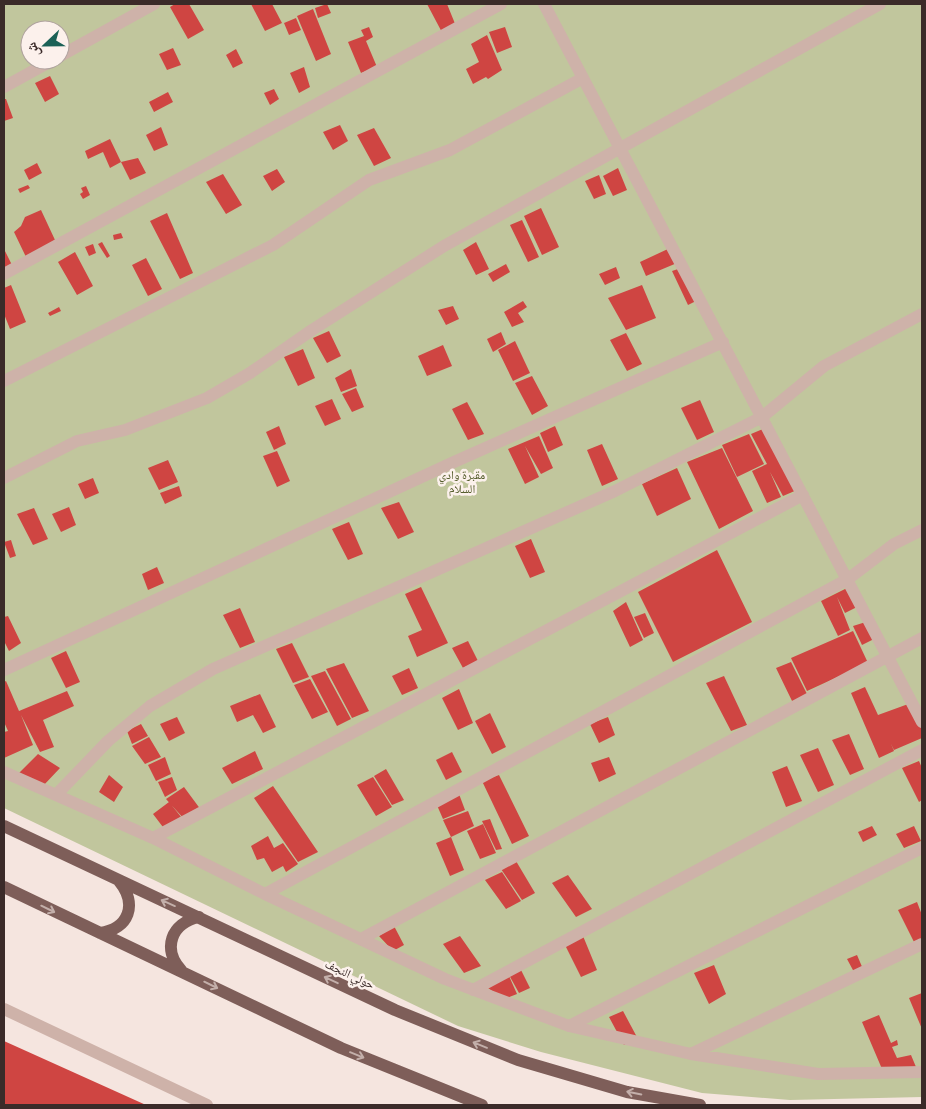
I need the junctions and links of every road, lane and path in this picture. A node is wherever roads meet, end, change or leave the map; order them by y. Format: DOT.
graph roads {
  1 [pos="154,4"];
  2 [pos="501,4"];
  3 [pos="544,4"];
  4 [pos="880,4"];
  5 [pos="70,50"];
  6 [pos="35,70"];
  7 [pos="583,78"];
  8 [pos="4,87"];
  9 [pos="621,149"];
  10 [pos="4,274"];
  11 [pos="922,314"];
  12 [pos="723,342"];
  13 [pos="4,381"];
  14 [pos="762,417"];
  15 [pos="4,478"];
  16 [pos="803,495"];
  17 [pos="922,530"];
  18 [pos="848,579"];
  19 [pos="922,638"];
  20 [pos="889,657"];
  21 [pos="4,670"];
  22 [pos="922,722"];
  23 [pos="922,750"];
  24 [pos="4,772"];
  25 [pos="56,795"];
  26 [pos="4,826"];
  27 [pos="153,838"];
  28 [pos="922,848"];
  29 [pos="119,881"];
  30 [pos="4,888"];
  31 [pos="265,894"];
  32 [pos="199,917"];
  33 [pos="100,933"];
  34 [pos="360,939"];
  35 [pos="922,944"];
  36 [pos="181,971"];
  37 [pos="473,990"];
  38 [pos="4,1009"];
  39 [pos="569,1026"];
  40 [pos="691,1054"];
  41 [pos="922,1072"];
  42 [pos="207,1105"];
  43 [pos="482,1105"];
  44 [pos="700,1105"];
  1 -- 5 [label="street"];
  2 -- 10 [label="street"];
  3 -- 7 [label="street"];
  4 -- 9 [label="street"];
  6 -- 8 [label="street"];
  7 -- 9 [label="street"];
  7 -- 13 [label="street"];
  9 -- 12 [label="street"];
  9 -- 15 [label="street"];
  11 -- 14 [label="street"];
  12 -- 14 [label="street"];
  12 -- 21 [label="street"];
  14 -- 16 [label="street"];
  14 -- 25 [label="street"];
  16 -- 18 [label="street"];
  16 -- 27 [label="street"];
  17 -- 18 [label="street"];
  18 -- 20 [label="street"];
  18 -- 31 [label="street"];
  19 -- 20 [label="street"];
  20 -- 22 [label="street"];
  20 -- 34 [label="street"];
  23 -- 37 [label="street"];
  24 -- 25 [label="street"];
  25 -- 27 [label="street"];
  26 -- 29 [label="main road, حولي النجف"];
  27 -- 31 [label="street"];
  28 -- 39 [label="street"];
  32 -- 29 [label="main road, حولي النجف, one-way"];
  29 -- 33 [label="main road"];
  30 -- 33 [label="main road, one-way"];
  31 -- 34 [label="street"];
  32 -- 36 [label="main road"];
  44 -- 32 [label="main road, حولي النجف, one-way"];
  33 -- 36 [label="main road"];
  34 -- 37 [label="street"];
  35 -- 40 [label="street"];
  36 -- 43 [label="main road, one-way"];
  37 -- 39 [label="street"];
  38 -- 42 [label="street"];
  39 -- 40 [label="street"];
  40 -- 41 [label="street"];
}
